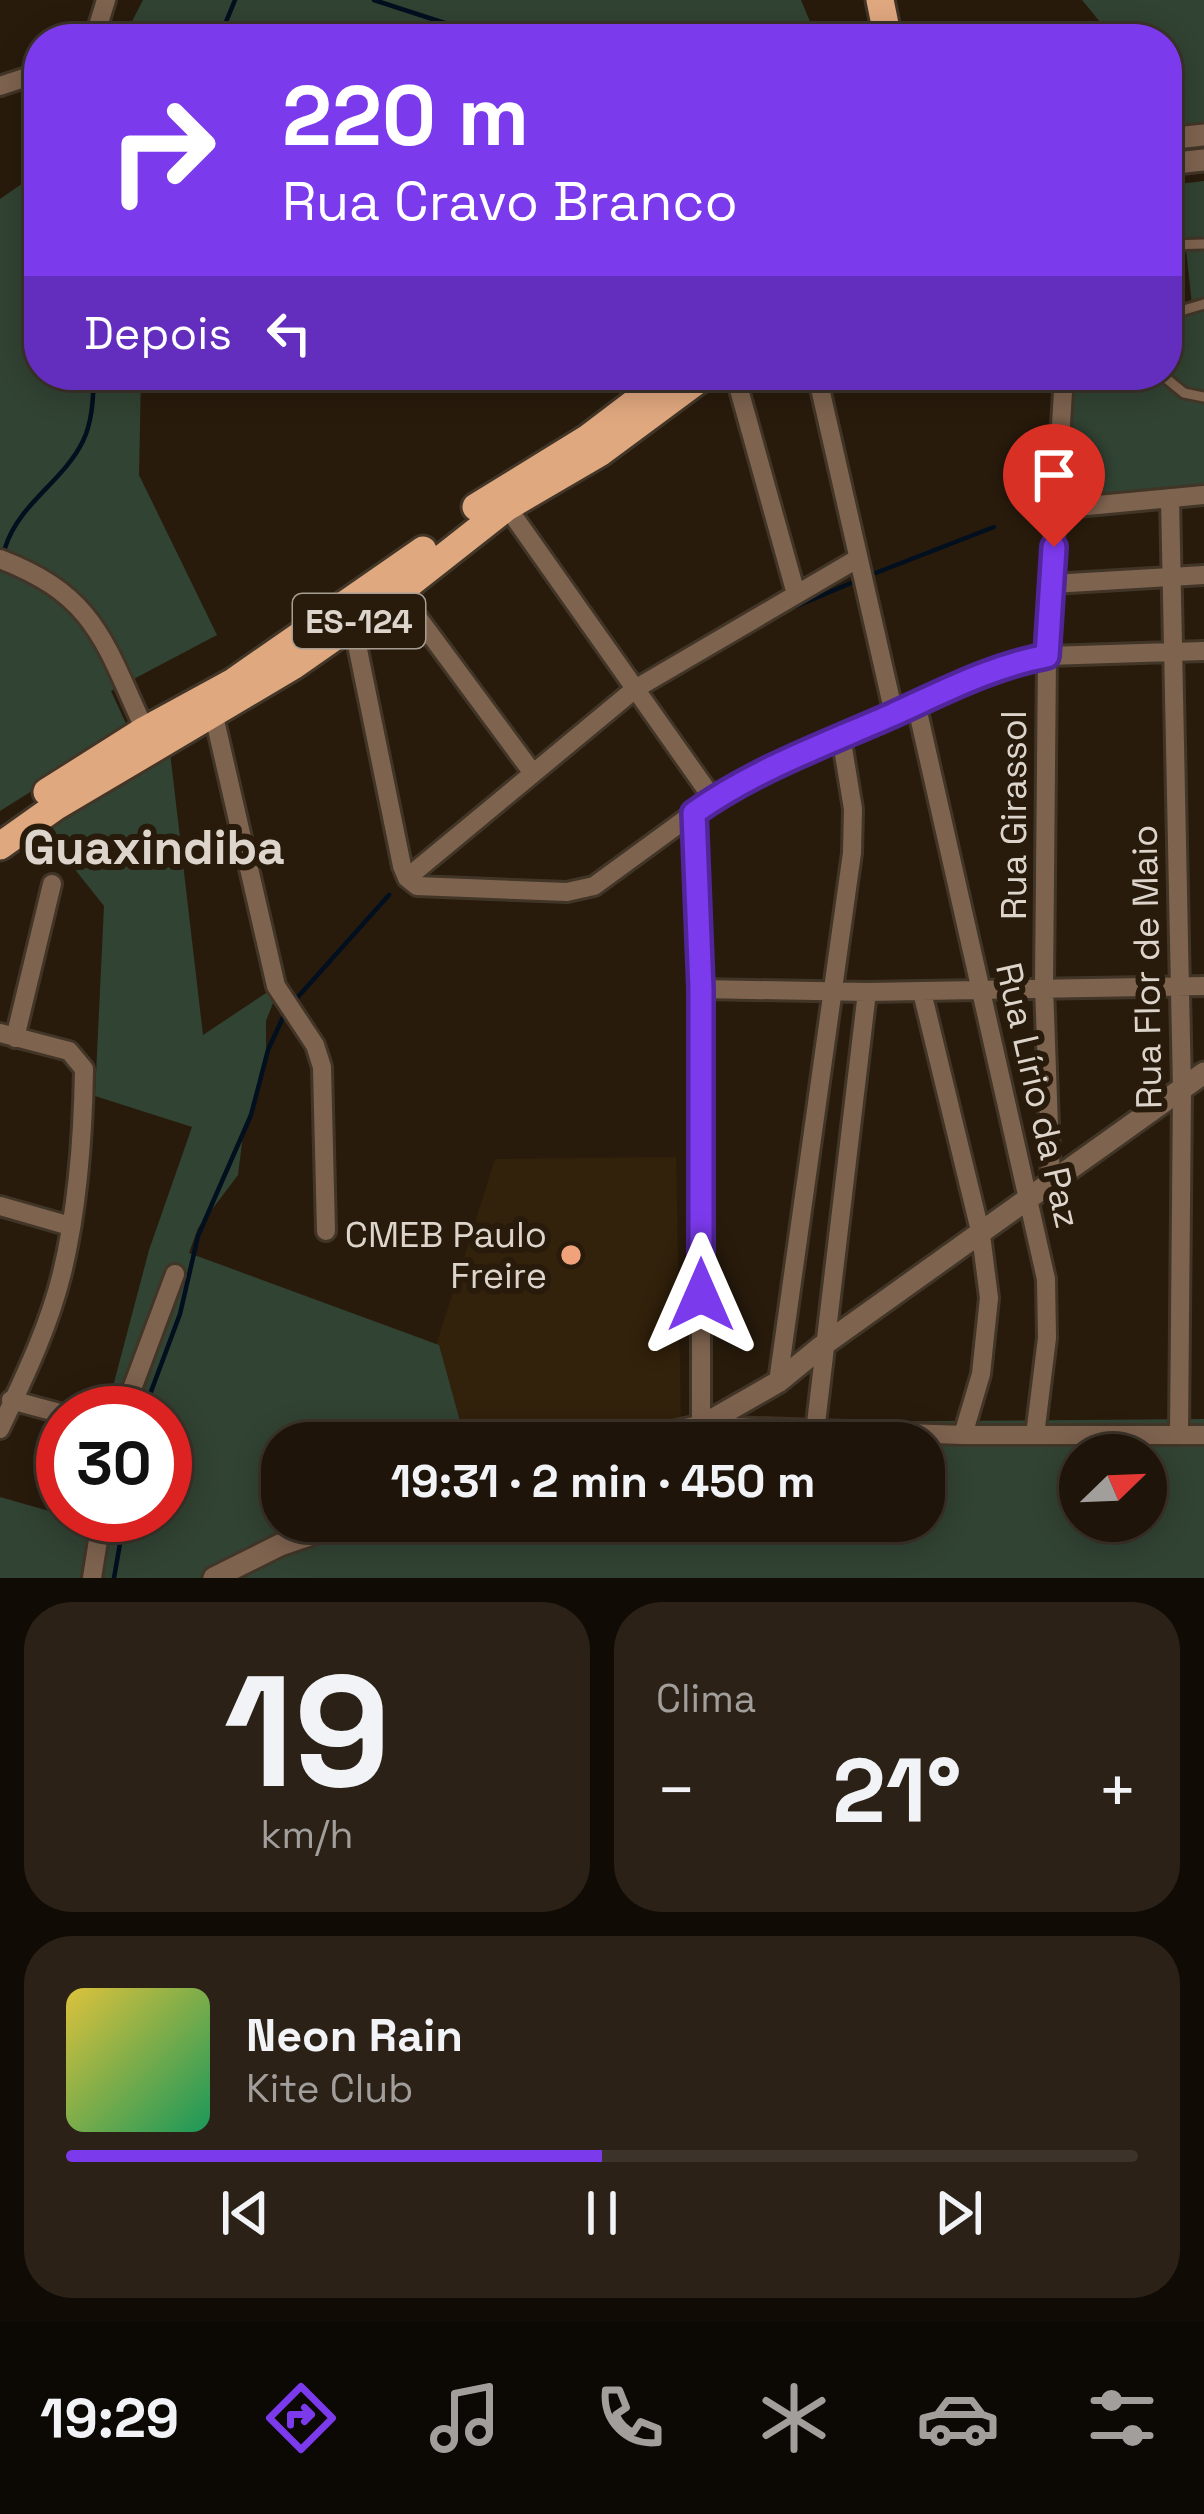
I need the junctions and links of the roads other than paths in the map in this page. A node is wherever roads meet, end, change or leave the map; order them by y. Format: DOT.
graph roads {
  1 [pos="651,390"];
  2 [pos="685,390"];
  3 [pos="739,390"];
  4 [pos="820,390"];
  5 [pos="1063,390"];
  6 [pos="1204,495"];
  7 [pos="1170,498"];
  8 [pos="507,507"];
  9 [pos="1055,509"];
  10 [pos="0,559"];
  11 [pos="857,559"];
  12 [pos="1204,575"];
  13 [pos="1169,577"];
  14 [pos="1052,584"];
  15 [pos="399,592"];
  16 [pos="796,594"];
  17 [pos="353,625"];
  18 [pos="1172,650"];
  19 [pos="1204,651"];
  20 [pos="1047,656"];
  21 [pos="635,689"];
  22 [pos="916,703"];
  23 [pos="894,714"];
  24 [pos="214,716"];
  25 [pos="146,730"];
  26 [pos="842,736"];
  27 [pos="532,772"];
  28 [pos="713,800"];
  29 [pos="694,813"];
  30 [pos="0,823"];
  31 [pos="0,846"];
  32 [pos="407,878"];
  33 [pos="52,884"];
  34 [pos="1044,986"];
  35 [pos="1204,986"];
  36 [pos="1180,987"];
  37 [pos="701,989"];
  38 [pos="982,989"];
  39 [pos="830,992"];
  40 [pos="867,992"];
  41 [pos="922,992"];
  42 [pos="8,1035"];
  43 [pos="1204,1073"];
  44 [pos="1182,1089"];
  45 [pos="1051,1184"];
  46 [pos="1030,1198"];
  47 [pos="0,1206"];
  48 [pos="70,1226"];
  49 [pos="326,1231"];
  50 [pos="981,1235"];
  51 [pos="176,1274"];
  52 [pos="822,1346"];
  53 [pos="778,1382"];
  54 [pos="134,1386"];
  55 [pos="11,1400"];
  56 [pos="36,1407"];
  57 [pos="2,1422"];
  58 [pos="701,1422"];
  59 [pos="708,1422"];
  60 [pos="816,1422"];
  61 [pos="1035,1435"];
  62 [pos="1179,1435"];
  63 [pos="1204,1435"];
  64 [pos="945,1436"];
  65 [pos="963,1436"];
  66 [pos="98,1542"];
  67 [pos="289,1542"];
  68 [pos="92,1578"];
  69 [pos="214,1578"];
  1 -- 25 [label="main road, ES-124"];
  2 -- 8 [label="main road, ES-124"];
  3 -- 16 [label="street"];
  4 -- 11 [label="street"];
  5 -- 9 [label="street, Rua Girassol"];
  6 -- 7 [label="street"];
  7 -- 9 [label="street"];
  7 -- 13 [label="street, Rua Flor de Maio"];
  8 -- 15 [label="main road, ES-124"];
  8 -- 21 [label="street"];
  9 -- 14 [label="street, Rua Girassol"];
  10 -- 25 [label="street"];
  11 -- 16 [label="street"];
  11 -- 23 [label="street"];
  12 -- 13 [label="street"];
  13 -- 14 [label="street"];
  13 -- 18 [label="street, Rua Flor de Maio"];
  14 -- 20 [label="street, Rua Girassol"];
  15 -- 17 [label="main road, ES-124"];
  15 -- 27 [label="street"];
  16 -- 21 [label="street"];
  17 -- 24 [label="main road, ES-124"];
  17 -- 32 [label="street"];
  18 -- 19 [label="street"];
  18 -- 20 [label="street"];
  18 -- 36 [label="street, Rua Flor de Maio"];
  20 -- 22 [label="street"];
  20 -- 34 [label="street, Rua Girassol"];
  21 -- 27 [label="street"];
  21 -- 28 [label="street"];
  22 -- 23 [label="street"];
  22 -- 38 [label="street, Rua Lírio da Paz"];
  23 -- 26 [label="street"];
  24 -- 31 [label="main road, ES-124"];
  24 -- 49 [label="street"];
  25 -- 30 [label="main road, ES-124"];
  26 -- 28 [label="street"];
  26 -- 39 [label="street"];
  27 -- 32 [label="street"];
  28 -- 29 [label="street"];
  29 -- 32 [label="street"];
  29 -- 37 [label="street"];
  33 -- 42 [label="street"];
  34 -- 36 [label="street"];
  34 -- 38 [label="street"];
  34 -- 45 [label="street, Rua Girassol"];
  35 -- 36 [label="street"];
  36 -- 44 [label="street, Rua Flor de Maio"];
  37 -- 39 [label="street"];
  37 -- 58 [label="street"];
  38 -- 41 [label="street"];
  38 -- 46 [label="street, Rua Lírio da Paz"];
  39 -- 40 [label="street"];
  39 -- 53 [label="street"];
  40 -- 41 [label="street"];
  40 -- 52 [label="street"];
  41 -- 50 [label="street"];
  42 -- 48 [label="street"];
  43 -- 44 [label="street"];
  44 -- 45 [label="street"];
  44 -- 62 [label="street, Rua Flor de Maio"];
  45 -- 46 [label="street"];
  46 -- 50 [label="street"];
  46 -- 61 [label="street, Rua Lírio da Paz"];
  47 -- 48 [label="street"];
  48 -- 55 [label="street"];
  50 -- 52 [label="street"];
  50 -- 65 [label="street"];
  51 -- 54 [label="street"];
  52 -- 53 [label="street"];
  52 -- 60 [label="street"];
  53 -- 59 [label="street"];
  55 -- 56 [label="street"];
  55 -- 57 [label="street"];
  61 -- 62 [label="street"];
  61 -- 65 [label="street"];
  62 -- 63 [label="street"];
  64 -- 65 [label="street"];
  66 -- 68 [label="street"];
  67 -- 69 [label="street"];
}
